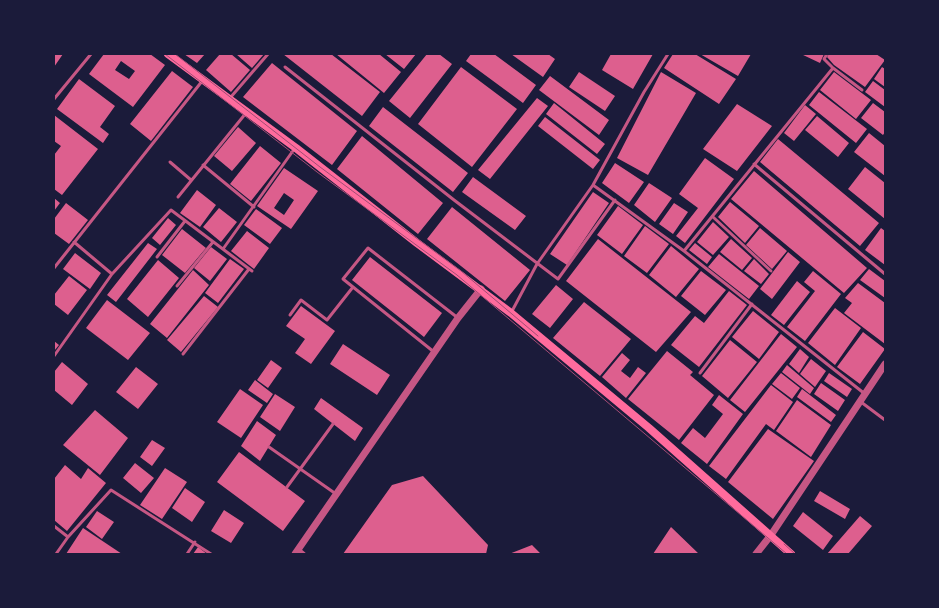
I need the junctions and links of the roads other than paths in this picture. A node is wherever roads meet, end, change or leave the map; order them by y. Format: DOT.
graph roads {
  1 [pos="91,54"];
  2 [pos="168,54"];
  3 [pos="268,54"];
  4 [pos="668,54"];
  5 [pos="827,54"];
  6 [pos="285,67"];
  7 [pos="833,68"];
  8 [pos="203,79"];
  9 [pos="862,90"];
  10 [pos="54,99"];
  11 [pos="230,99"];
  12 [pos="247,111"];
  13 [pos="296,148"];
  14 [pos="170,162"];
  15 [pos="754,164"];
  16 [pos="203,165"];
  17 [pos="191,180"];
  18 [pos="593,185"];
  19 [pos="178,197"];
  20 [pos="615,200"];
  21 [pos="254,207"];
  22 [pos="713,217"];
  23 [pos="185,221"];
  24 [pos="74,242"];
  25 [pos="213,242"];
  26 [pos="223,250"];
  27 [pos="684,251"];
  28 [pos="157,257"];
  29 [pos="537,264"];
  30 [pos="54,268"];
  31 [pos="771,271"];
  32 [pos="112,274"];
  33 [pos="885,274"];
  34 [pos="177,286"];
  35 [pos="354,287"];
  36 [pos="481,289"];
  37 [pos="752,304"];
  38 [pos="511,313"];
  39 [pos="290,315"];
  40 [pos="458,318"];
  41 [pos="434,352"];
  42 [pos="183,354"];
  43 [pos="54,356"];
  44 [pos="885,364"];
  45 [pos="700,373"];
  46 [pos="865,394"];
  47 [pos="860,402"];
  48 [pos="885,420"];
  49 [pos="333,424"];
  50 [pos="268,447"];
  51 [pos="300,469"];
  52 [pos="287,487"];
  53 [pos="336,494"];
  54 [pos="54,526"];
  55 [pos="771,535"];
  56 [pos="68,537"];
  57 [pos="195,542"];
  58 [pos="296,551"];
  59 [pos="56,554"];
  60 [pos="187,554"];
  61 [pos="211,554"];
  62 [pos="304,554"];
  63 [pos="756,554"];
  64 [pos="790,554"];
  1 -- 10 [label="lane"];
  2 -- 8 [label="main road"];
  3 -- 11 [label="lane"];
  4 -- 18 [label="lane"];
  5 -- 7 [label="lane"];
  6 -- 29 [label="lane"];
  7 -- 9 [label="lane"];
  7 -- 15 [label="lane"];
  8 -- 11 [label="main road"];
  8 -- 24 [label="lane"];
  11 -- 12 [label="main road"];
  12 -- 13 [label="main road"];
  12 -- 16 [label="lane"];
  13 -- 21 [label="lane"];
  13 -- 36 [label="main road"];
  14 -- 17 [label="lane"];
  15 -- 22 [label="lane"];
  15 -- 33 [label="lane"];
  16 -- 17 [label="lane"];
  16 -- 21 [label="lane"];
  17 -- 19 [label="lane"];
  18 -- 20 [label="lane"];
  18 -- 29 [label="lane"];
  20 -- 27 [label="lane"];
  20 -- 29 [label="lane"];
  21 -- 26 [label="lane"];
  22 -- 27 [label="lane"];
  22 -- 31 [label="lane"];
  23 -- 25 [label="lane"];
  23 -- 28 [label="lane"];
  23 -- 32 [label="lane"];
  24 -- 30 [label="lane"];
  24 -- 32 [label="lane"];
  25 -- 26 [label="lane"];
  25 -- 34 [label="lane"];
  26 -- 42 [label="lane"];
  27 -- 37 [label="lane"];
  29 -- 38 [label="lane"];
  32 -- 43 [label="lane"];
  35 -- 39 [label="lane"];
  35 -- 40 [label="lane"];
  35 -- 41 [label="lane"];
  36 -- 38 [label="main road"];
  36 -- 40 [label="street"];
  37 -- 45 [label="lane"];
  37 -- 46 [label="lane"];
  38 -- 55 [label="main road"];
  40 -- 41 [label="street"];
  41 -- 53 [label="street"];
  44 -- 46 [label="street"];
  46 -- 47 [label="street"];
  47 -- 48 [label="lane"];
  47 -- 55 [label="street"];
  49 -- 51 [label="lane"];
  50 -- 51 [label="lane"];
  51 -- 52 [label="lane"];
  51 -- 53 [label="lane"];
  53 -- 58 [label="street"];
  54 -- 56 [label="lane"];
  55 -- 63 [label="street"];
  55 -- 64 [label="main road"];
  56 -- 57 [label="lane"];
  56 -- 59 [label="lane"];
  57 -- 60 [label="lane"];
  57 -- 61 [label="lane"];
  58 -- 62 [label="street"];
}
